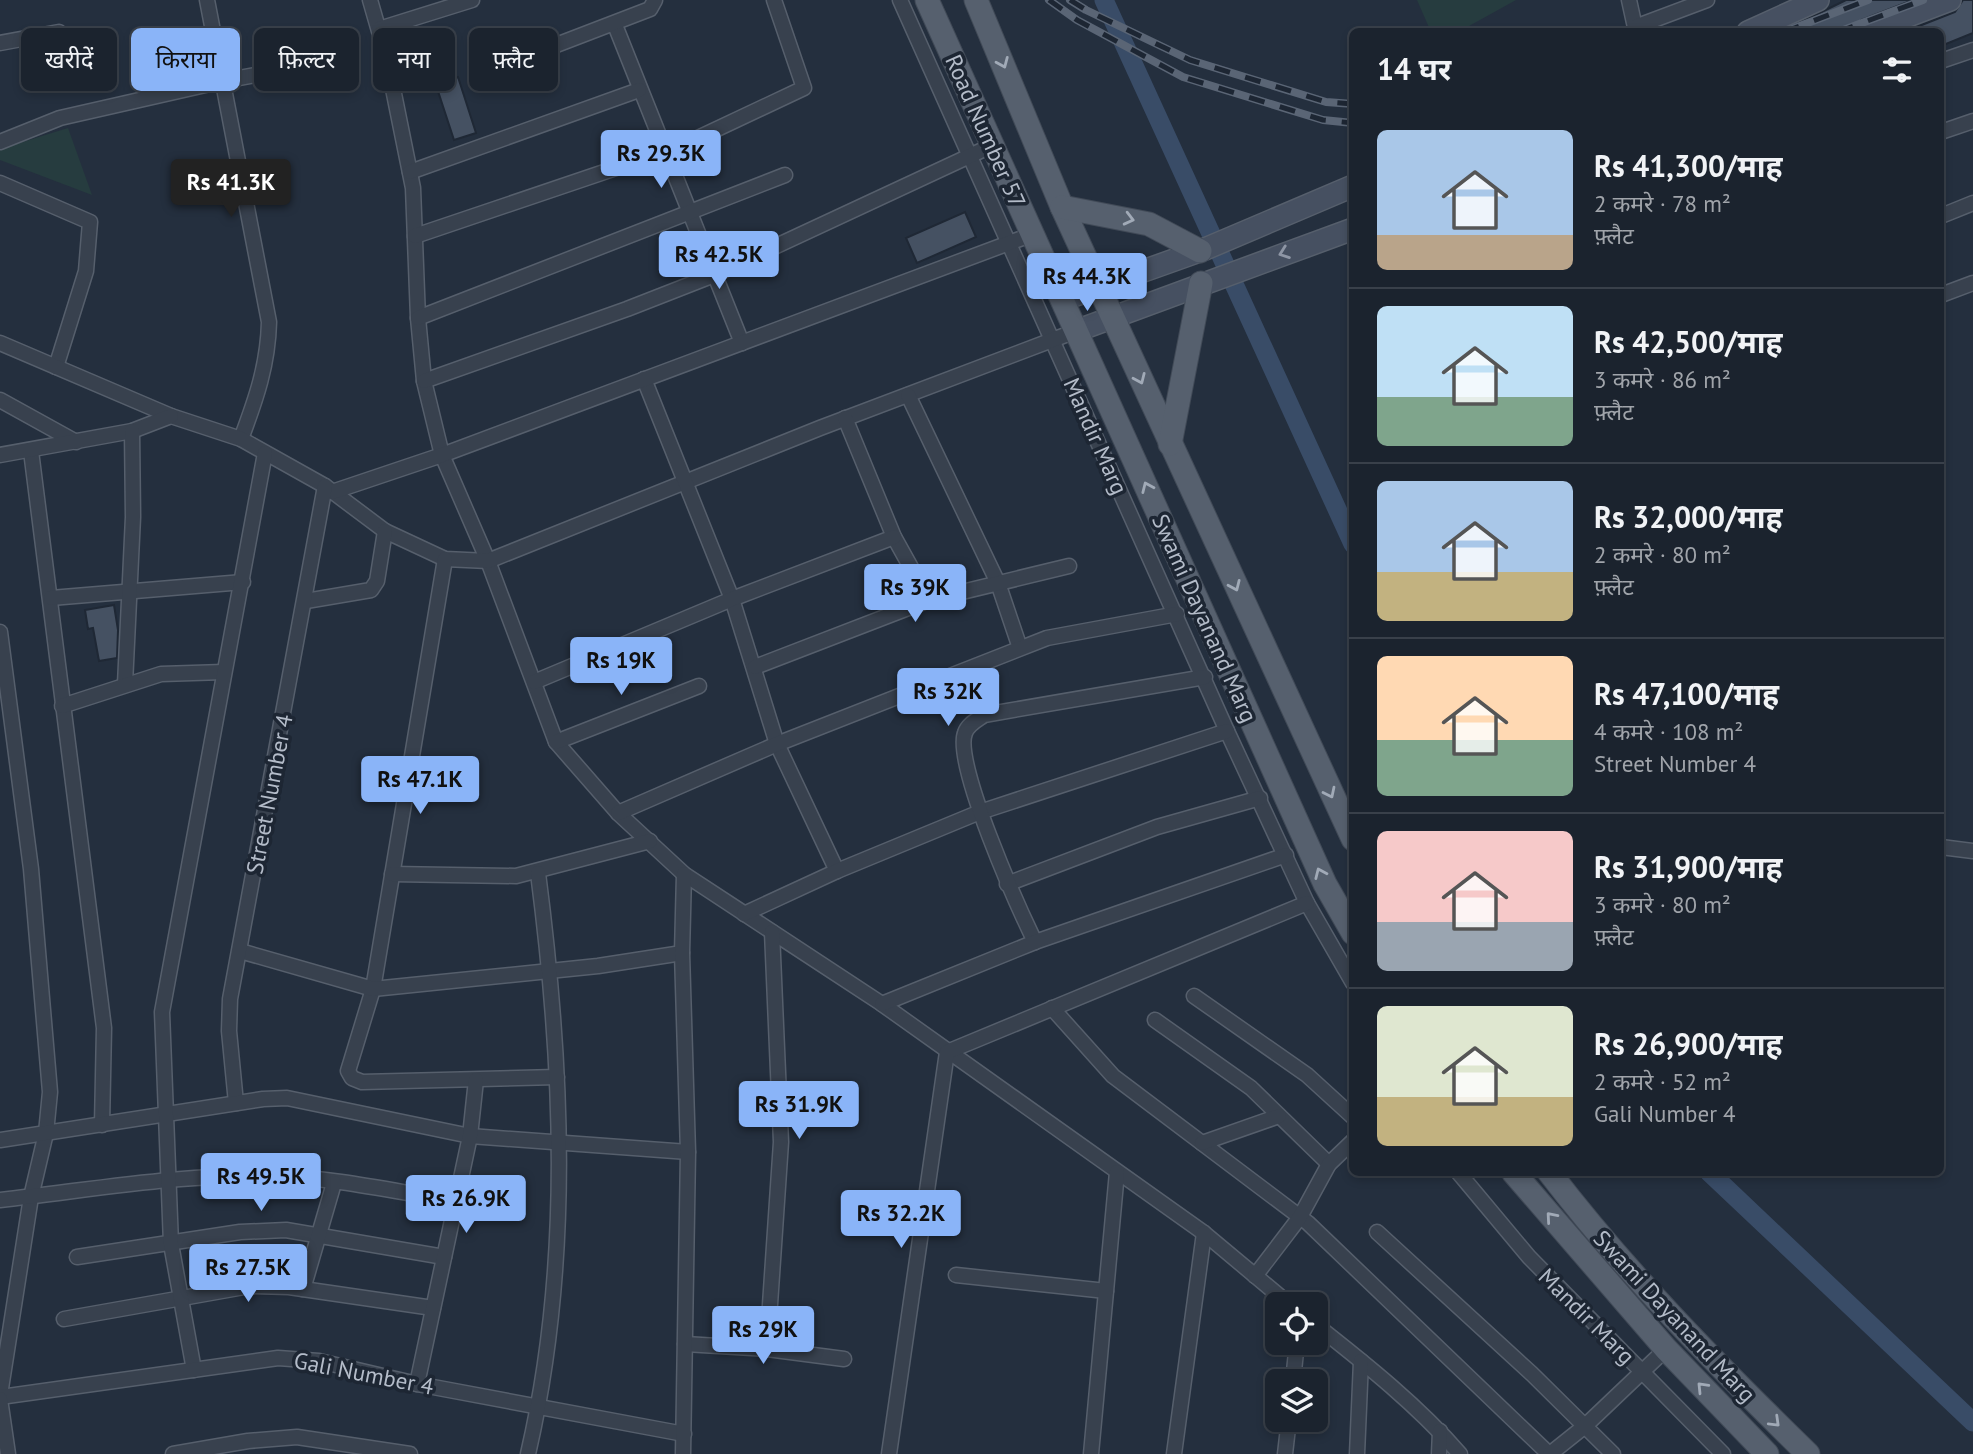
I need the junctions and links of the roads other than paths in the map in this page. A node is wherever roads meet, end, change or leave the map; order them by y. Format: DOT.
graph roads {
  1 [pos="207,0"];
  2 [pos="370,0"];
  3 [pos="472,0"];
  4 [pos="655,0"];
  5 [pos="775,0"];
  6 [pos="900,0"];
  7 [pos="927,0"];
  8 [pos="976,0"];
  9 [pos="1629,0"];
  10 [pos="1707,0"];
  11 [pos="1818,0"];
  12 [pos="1950,0"];
  13 [pos="615,24"];
  14 [pos="213,28"];
  15 [pos="379,28"];
  16 [pos="382,28"];
  17 [pos="1636,28"];
  18 [pos="1638,28"];
  19 [pos="1757,28"];
  20 [pos="1876,28"];
  21 [pos="21,39"];
  22 [pos="0,43"];
  23 [pos="558,44"];
  24 [pos="1973,50"];
  25 [pos="1944,60"];
  26 [pos="639,89"];
  27 [pos="179,91"];
  28 [pos="225,91"];
  29 [pos="392,91"];
  30 [pos="1973,121"];
  31 [pos="1944,131"];
  32 [pos="0,142"];
  33 [pos="991,146"];
  34 [pos="664,152"];
  35 [pos="970,157"];
  36 [pos="410,172"];
  37 [pos="785,175"];
  38 [pos="0,183"];
  39 [pos="1349,188"];
  40 [pos="1973,203"];
  41 [pos="1062,207"];
  42 [pos="690,213"];
  43 [pos="1944,215"];
  44 [pos="1349,231"];
  45 [pos="1033,234"];
  46 [pos="415,236"];
  47 [pos="1009,243"];
  48 [pos="1202,250"];
  49 [pos="713,275"];
  50 [pos="1201,283"];
  51 [pos="1973,283"];
  52 [pos="1098,286"];
  53 [pos="1944,294"];
  54 [pos="1062,300"];
  55 [pos="1112,317"];
  56 [pos="418,318"];
  57 [pos="1076,331"];
  58 [pos="1052,340"];
  59 [pos="0,343"];
  60 [pos="742,343"];
  61 [pos="56,366"];
  62 [pos="645,379"];
  63 [pos="424,381"];
  64 [pos="908,395"];
  65 [pos="0,400"];
  66 [pos="171,416"];
  67 [pos="845,418"];
  68 [pos="132,431"];
  69 [pos="241,439"];
  70 [pos="76,442"];
  71 [pos="1170,444"];
  72 [pos="31,451"];
  73 [pos="265,453"];
  74 [pos="0,455"];
  75 [pos="442,455"];
  76 [pos="686,482"];
  77 [pos="328,489"];
  78 [pos="385,531"];
  79 [pos="894,537"];
  80 [pos="445,559"];
  81 [pos="488,561"];
  82 [pos="1069,566"];
  83 [pos="243,582"];
  84 [pos="998,583"];
  85 [pos="128,591"];
  86 [pos="51,598"];
  87 [pos="732,599"];
  88 [pos="929,600"];
  89 [pos="306,601"];
  90 [pos="1177,614"];
  91 [pos="0,632"];
  92 [pos="1020,648"];
  93 [pos="755,667"];
  94 [pos="224,672"];
  95 [pos="1205,677"];
  96 [pos="534,682"];
  97 [pos="125,684"];
  98 [pos="699,685"];
  99 [pos="62,706"];
  100 [pos="1227,731"];
  101 [pos="556,742"];
  102 [pos="777,744"];
  103 [pos="1260,798"];
  104 [pos="981,812"];
  105 [pos="618,813"];
  106 [pos="1349,830"];
  107 [pos="650,841"];
  108 [pos="1944,847"];
  109 [pos="1973,851"];
  110 [pos="1286,855"];
  111 [pos="837,871"];
  112 [pos="538,873"];
  113 [pos="392,874"];
  114 [pos="684,874"];
  115 [pos="1007,884"];
  116 [pos="1307,903"];
  117 [pos="744,914"];
  118 [pos="1349,926"];
  119 [pos="772,932"];
  120 [pos="1035,942"];
  121 [pos="240,951"];
  122 [pos="682,953"];
  123 [pos="551,971"];
  124 [pos="1349,976"];
  125 [pos="373,989"];
  126 [pos="1194,996"];
  127 [pos="882,1004"];
  128 [pos="1052,1008"];
  129 [pos="1154,1020"];
  130 [pos="947,1052"];
  131 [pos="556,1077"];
  132 [pos="476,1080"];
  133 [pos="236,1103"];
  134 [pos="1349,1113"];
  135 [pos="164,1114"];
  136 [pos="1279,1116"];
  137 [pos="102,1125"];
  138 [pos="46,1133"];
  139 [pos="470,1136"];
  140 [pos="0,1140"];
  141 [pos="560,1142"];
  142 [pos="1202,1143"];
  143 [pos="1349,1145"];
  144 [pos="688,1152"];
  145 [pos="1329,1164"];
  146 [pos="1117,1172"];
  147 [pos="1461,1176"];
  148 [pos="1516,1176"];
  149 [pos="1552,1176"];
  150 [pos="169,1181"];
  151 [pos="334,1183"];
  152 [pos="31,1197"];
  153 [pos="0,1200"];
  154 [pos="456,1201"];
  155 [pos="1300,1217"];
  156 [pos="1377,1232"];
  157 [pos="1204,1233"];
  158 [pos="318,1236"];
  159 [pos="171,1244"];
  160 [pos="77,1257"];
  161 [pos="444,1257"];
  162 [pos="956,1275"];
  163 [pos="1255,1276"];
  164 [pos="303,1289"];
  165 [pos="1106,1290"];
  166 [pos="1274,1292"];
  167 [pos="182,1300"];
  168 [pos="433,1308"];
  169 [pos="64,1319"];
  170 [pos="1328,1334"];
  171 [pos="685,1344"];
  172 [pos="767,1349"];
  173 [pos="1667,1349"];
  174 [pos="844,1359"];
  175 [pos="1361,1360"];
  176 [pos="194,1370"];
  177 [pos="1644,1373"];
  178 [pos="417,1384"];
  179 [pos="0,1397"];
  180 [pos="539,1407"];
  181 [pos="1585,1426"];
  182 [pos="1440,1431"];
  183 [pos="1288,1432"];
  184 [pos="684,1434"];
  185 [pos="8,1454"];
  186 [pos="173,1454"];
  187 [pos="410,1454"];
  188 [pos="528,1454"];
  189 [pos="683,1454"];
  190 [pos="889,1454"];
  191 [pos="1091,1454"];
  192 [pos="1174,1454"];
  193 [pos="1285,1454"];
  194 [pos="1357,1454"];
  195 [pos="1438,1454"];
  196 [pos="1460,1454"];
  197 [pos="1549,1454"];
  198 [pos="1613,1454"];
  199 [pos="1723,1454"];
  200 [pos="1767,1454"];
  201 [pos="1808,1454"];
  1 -- 14 [label="street"];
  2 -- 15 [label="street"];
  3 -- 16 [label="street"];
  4 -- 13 [label="street"];
  5 -- 34 [label="street"];
  6 -- 35 [label="street, Mandir Marg"];
  7 -- 33 [label="main road, Road Number 57"];
  8 -- 41 [label="main road, Road Number 57, one-way"];
  9 -- 17 [label="street"];
  10 -- 18 [label="street"];
  11 -- 19 [label="main road"];
  12 -- 20 [label="main road"];
  13 -- 23 [label="street"];
  13 -- 26 [label="street"];
  21 -- 22 [label="street"];
  24 -- 25 [label="street"];
  26 -- 34 [label="street"];
  26 -- 36 [label="street"];
  27 -- 32 [label="street"];
  28 -- 69 [label="street"];
  29 -- 36 [label="street"];
  30 -- 31 [label="street"];
  33 -- 35 [label="street"];
  33 -- 45 [label="main road, Road Number 57"];
  34 -- 42 [label="street"];
  34 -- 46 [label="street"];
  35 -- 47 [label="street, Mandir Marg"];
  35 -- 49 [label="street"];
  36 -- 46 [label="street"];
  37 -- 42 [label="street"];
  38 -- 61 [label="street"];
  39 -- 48 [label="main road"];
  40 -- 43 [label="street"];
  41 -- 48 [label="main road, one-way"];
  41 -- 52 [label="main road, Road Number 57"];
  42 -- 49 [label="street"];
  42 -- 56 [label="street"];
  44 -- 50 [label="main road, one-way"];
  45 -- 47 [label="street"];
  45 -- 54 [label="main road, Road Number 57"];
  46 -- 56 [label="street"];
  47 -- 58 [label="street, Mandir Marg"];
  47 -- 60 [label="street"];
  48 -- 52 [label="main road"];
  49 -- 60 [label="street"];
  49 -- 63 [label="street"];
  50 -- 55 [label="main road"];
  50 -- 71 [label="main road"];
  51 -- 53 [label="street"];
  52 -- 54 [label="main road"];
  52 -- 55 [label="main road, Swami Dayanand Marg"];
  54 -- 57 [label="main road, Swami Dayanand Marg"];
  55 -- 57 [label="main road"];
  55 -- 71 [label="main road, Swami Dayanand Marg, one-way"];
  56 -- 63 [label="street"];
  57 -- 58 [label="street"];
  118 -- 57 [label="main road, Swami Dayanand Marg, one-way"];
  58 -- 64 [label="street"];
  58 -- 90 [label="street, Mandir Marg"];
  59 -- 61 [label="street"];
  60 -- 62 [label="street"];
  61 -- 66 [label="street"];
  62 -- 75 [label="street"];
  62 -- 76 [label="street"];
  63 -- 75 [label="street"];
  64 -- 67 [label="street"];
  64 -- 84 [label="street"];
  65 -- 70 [label="street"];
  66 -- 68 [label="street"];
  66 -- 69 [label="street"];
  67 -- 76 [label="street"];
  67 -- 79 [label="street"];
  68 -- 70 [label="street"];
  68 -- 85 [label="street"];
  69 -- 73 [label="street"];
  70 -- 72 [label="street"];
  71 -- 106 [label="main road, Swami Dayanand Marg, one-way"];
  72 -- 74 [label="street"];
  72 -- 86 [label="street"];
  73 -- 77 [label="street"];
  73 -- 83 [label="street"];
  75 -- 77 [label="street"];
  75 -- 81 [label="street"];
  76 -- 81 [label="street"];
  76 -- 87 [label="street"];
  77 -- 78 [label="street"];
  77 -- 89 [label="street, Street Number 4"];
  78 -- 80 [label="street"];
  78 -- 89 [label="street"];
  79 -- 87 [label="street"];
  79 -- 88 [label="street"];
  80 -- 81 [label="street"];
  80 -- 113 [label="street"];
  81 -- 96 [label="street"];
  82 -- 84 [label="street"];
  83 -- 85 [label="street"];
  83 -- 94 [label="street"];
  84 -- 88 [label="street"];
  84 -- 92 [label="street"];
  85 -- 86 [label="street"];
  85 -- 97 [label="street"];
  86 -- 99 [label="street"];
  87 -- 93 [label="street"];
  87 -- 96 [label="street"];
  88 -- 93 [label="street"];
  89 -- 121 [label="street, Street Number 4"];
  90 -- 92 [label="street"];
  90 -- 95 [label="street, Mandir Marg"];
  91 -- 138 [label="street"];
  92 -- 102 [label="street"];
  93 -- 102 [label="street"];
  94 -- 97 [label="street"];
  94 -- 135 [label="street"];
  95 -- 100 [label="street, Mandir Marg"];
  95 -- 104 [label="street"];
  96 -- 101 [label="street"];
  97 -- 99 [label="street"];
  98 -- 101 [label="street"];
  99 -- 137 [label="street"];
  100 -- 103 [label="street, Mandir Marg"];
  100 -- 104 [label="street"];
  101 -- 105 [label="street"];
  102 -- 105 [label="street"];
  102 -- 111 [label="street"];
  103 -- 110 [label="street, Mandir Marg"];
  103 -- 115 [label="street"];
  104 -- 111 [label="street"];
  104 -- 115 [label="street"];
  105 -- 107 [label="street"];
  107 -- 112 [label="street"];
  107 -- 114 [label="street"];
  108 -- 109 [label="street"];
  110 -- 116 [label="street, Mandir Marg"];
  110 -- 120 [label="street"];
  111 -- 117 [label="street"];
  112 -- 113 [label="street"];
  112 -- 123 [label="street"];
  113 -- 125 [label="street"];
  114 -- 117 [label="street"];
  114 -- 122 [label="street"];
  115 -- 120 [label="street"];
  116 -- 124 [label="street, Mandir Marg"];
  116 -- 128 [label="street"];
  117 -- 119 [label="street"];
  119 -- 127 [label="street"];
  119 -- 172 [label="street"];
  120 -- 127 [label="street"];
  121 -- 125 [label="street"];
  121 -- 133 [label="street, Street Number 4"];
  122 -- 123 [label="street"];
  122 -- 144 [label="street"];
  123 -- 125 [label="street"];
  123 -- 131 [label="street"];
  125 -- 132 [label="street"];
  126 -- 134 [label="street"];
  127 -- 130 [label="street"];
  128 -- 130 [label="street"];
  128 -- 142 [label="street"];
  129 -- 136 [label="street"];
  130 -- 146 [label="street"];
  130 -- 190 [label="street"];
  131 -- 132 [label="street"];
  131 -- 141 [label="street"];
  132 -- 139 [label="street"];
  133 -- 135 [label="street"];
  133 -- 139 [label="street"];
  135 -- 137 [label="street"];
  135 -- 150 [label="street"];
  136 -- 142 [label="street"];
  136 -- 145 [label="street"];
  137 -- 138 [label="street"];
  138 -- 140 [label="street"];
  138 -- 152 [label="street"];
  139 -- 141 [label="street"];
  139 -- 154 [label="street"];
  141 -- 144 [label="street"];
  141 -- 180 [label="street"];
  142 -- 155 [label="street"];
  143 -- 145 [label="street"];
  144 -- 171 [label="street"];
  145 -- 155 [label="street"];
  146 -- 157 [label="street"];
  146 -- 165 [label="street"];
  147 -- 177 [label="street, Mandir Marg"];
  173 -- 148 [label="main road, Swami Dayanand Marg, one-way"];
  149 -- 201 [label="main road, Swami Dayanand Marg, one-way"];
  150 -- 151 [label="street"];
  150 -- 152 [label="street"];
  150 -- 159 [label="street"];
  151 -- 154 [label="street"];
  151 -- 158 [label="street"];
  152 -- 153 [label="street"];
  152 -- 179 [label="street"];
  154 -- 161 [label="street"];
  155 -- 163 [label="street"];
  155 -- 197 [label="street"];
  156 -- 181 [label="street"];
  157 -- 163 [label="street"];
  157 -- 192 [label="street"];
  158 -- 159 [label="street"];
  158 -- 161 [label="street"];
  158 -- 164 [label="street"];
  159 -- 160 [label="street"];
  159 -- 167 [label="street"];
  161 -- 168 [label="street"];
  162 -- 165 [label="street"];
  163 -- 166 [label="street"];
  164 -- 167 [label="street"];
  164 -- 168 [label="street"];
  165 -- 191 [label="street"];
  167 -- 169 [label="street"];
  167 -- 176 [label="street"];
  168 -- 178 [label="street"];
  170 -- 175 [label="street"];
  171 -- 172 [label="street"];
  171 -- 184 [label="street"];
  172 -- 174 [label="street"];
  173 -- 177 [label="street"];
  200 -- 173 [label="main road, Swami Dayanand Marg, one-way"];
  175 -- 182 [label="street"];
  175 -- 194 [label="street"];
  176 -- 178 [label="street, Gali Number 4"];
  176 -- 179 [label="street, Gali Number 4"];
  177 -- 181 [label="street"];
  177 -- 199 [label="street, Mandir Marg"];
  178 -- 180 [label="street, Gali Number 4"];
  179 -- 185 [label="street"];
  180 -- 184 [label="street, Gali Number 4"];
  180 -- 188 [label="street"];
  181 -- 197 [label="street"];
  181 -- 198 [label="street"];
  182 -- 195 [label="street"];
  182 -- 196 [label="street"];
  183 -- 193 [label="street"];
  184 -- 189 [label="street"];
  186 -- 187 [label="street"];
}
